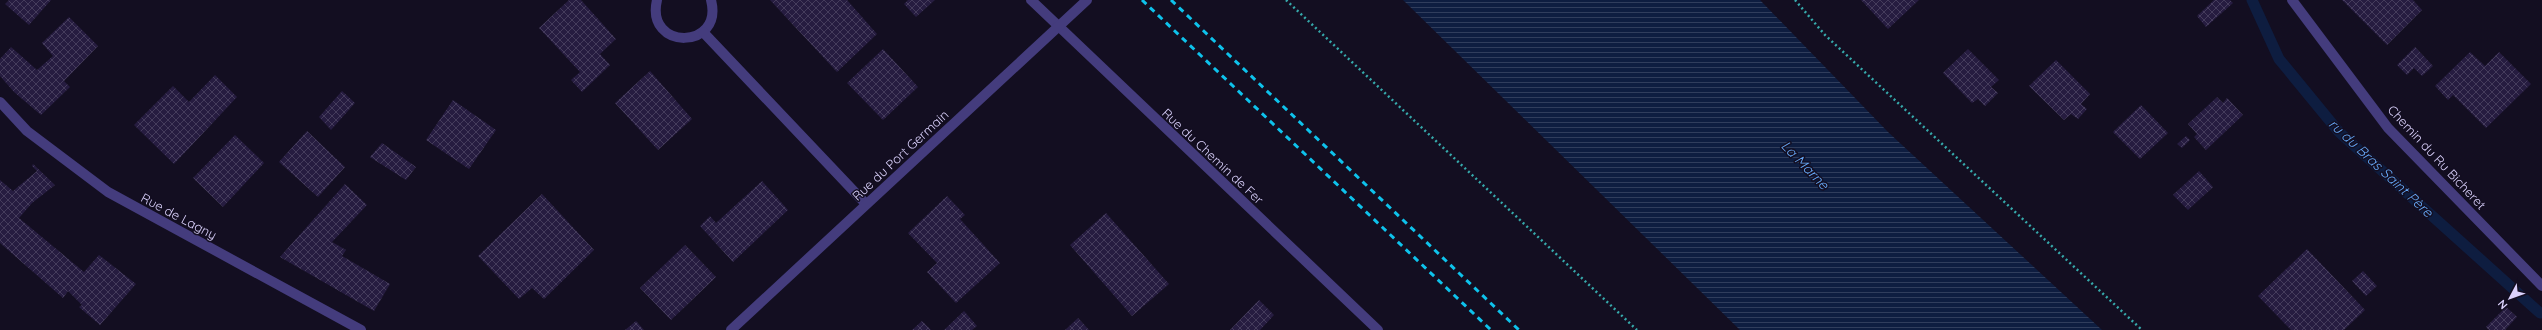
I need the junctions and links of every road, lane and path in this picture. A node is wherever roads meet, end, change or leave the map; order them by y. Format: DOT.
graph roads {
  1 [pos="657,0"];
  2 [pos="711,0"];
  3 [pos="1031,0"];
  4 [pos="1087,0"];
  5 [pos="1286,0"];
  6 [pos="1795,0"];
  7 [pos="2292,0"];
  8 [pos="1058,27"];
  9 [pos="703,32"];
  10 [pos="0,102"];
  11 [pos="866,204"];
  12 [pos="2542,286"];
  13 [pos="361,330"];
  14 [pos="731,330"];
  15 [pos="1378,330"];
  16 [pos="1637,330"];
  17 [pos="2142,330"];
  1 -- 9 [label="street"];
  2 -- 9 [label="street"];
  3 -- 8 [label="street, Rue du Chemin de Fer"];
  4 -- 8 [label="street, Rue du Port Germain"];
  5 -- 16 [label="path"];
  6 -- 17 [label="path"];
  7 -- 12 [label="street, Chemin du Ru Bicheret"];
  8 -- 11 [label="street, Rue du Port Germain"];
  8 -- 15 [label="street, Rue du Chemin de Fer"];
  9 -- 11 [label="street"];
  10 -- 13 [label="street, Rue de Lagny"];
  11 -- 14 [label="street, Rue du Port Germain"];
}
